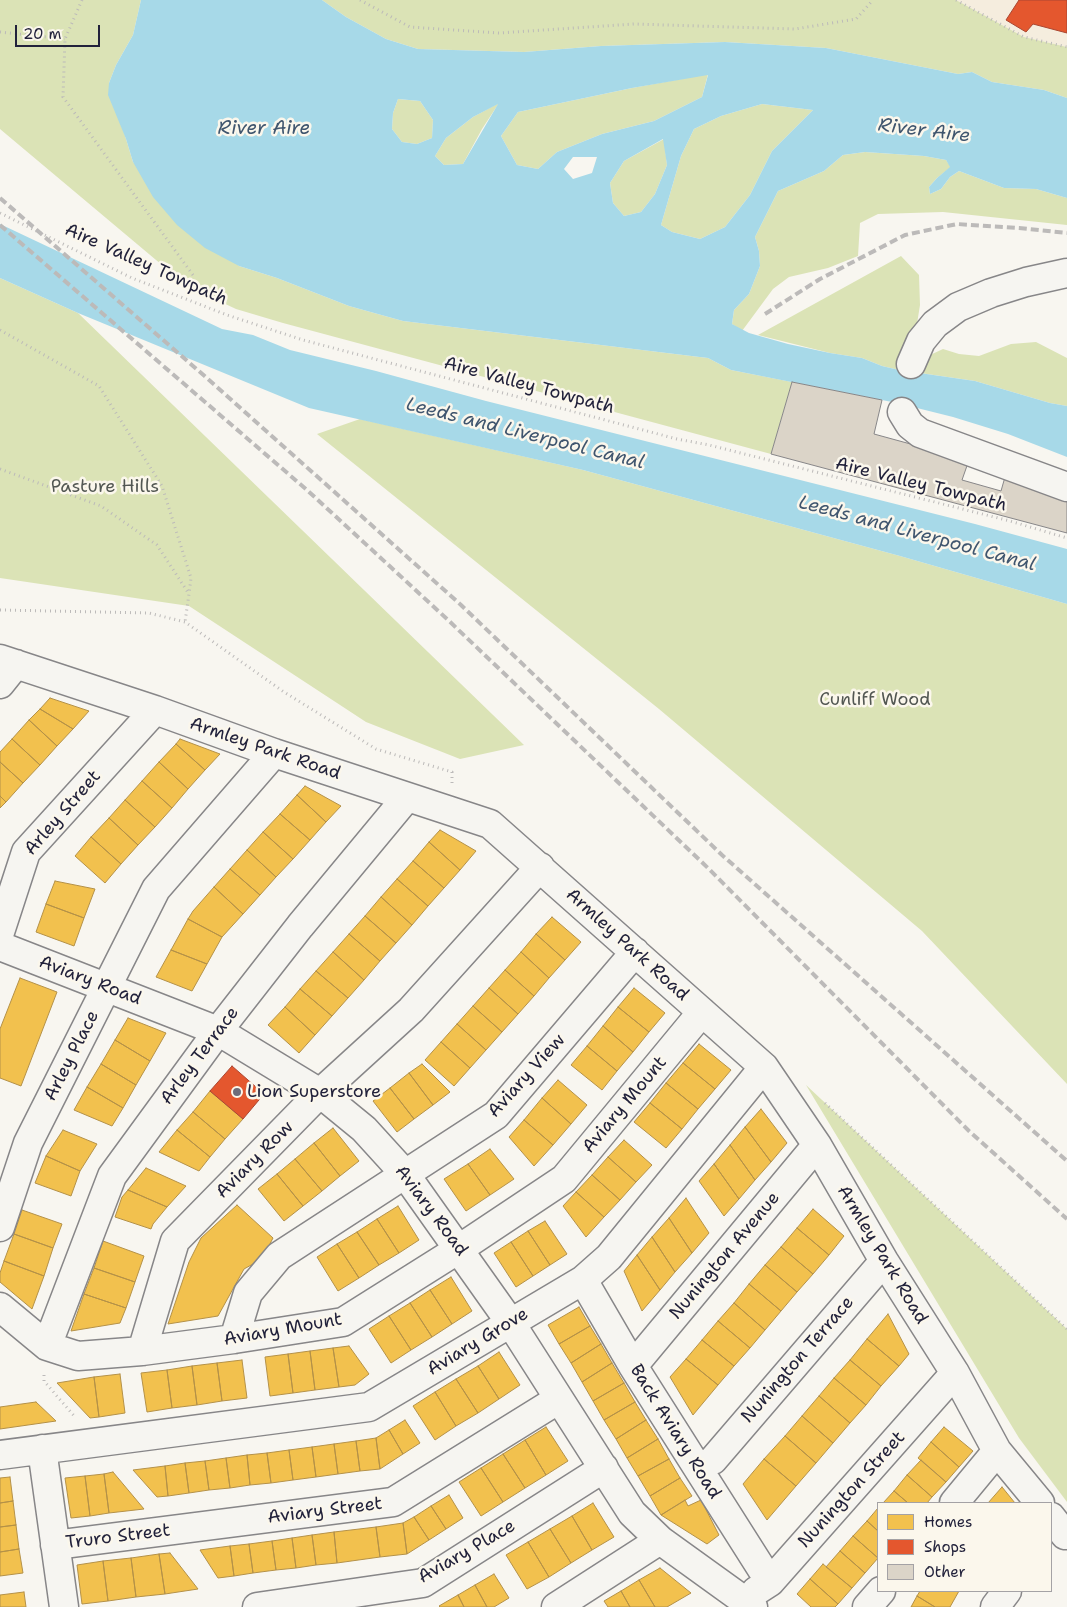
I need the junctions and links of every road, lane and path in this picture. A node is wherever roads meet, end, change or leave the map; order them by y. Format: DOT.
graph roads {
  1 [pos="82,0"];
  2 [pos="360,0"];
  3 [pos="872,0"];
  4 [pos="956,0"];
  5 [pos="0,32"];
  6 [pos="65,39"];
  7 [pos="1067,47"];
  8 [pos="0,213"];
  9 [pos="1067,273"];
  10 [pos="193,275"];
  11 [pos="0,330"];
  12 [pos="911,364"];
  13 [pos="902,412"];
  14 [pos="0,469"];
  15 [pos="1067,487"];
  16 [pos="1067,538"];
  17 [pos="189,594"];
  18 [pos="0,610"];
  19 [pos="184,622"];
  20 [pos="5,669"];
  21 [pos="154,710"];
  22 [pos="274,753"];
  23 [pos="406,797"];
  24 [pos="453,811"];
  25 [pos="540,867"];
  26 [pos="0,932"];
  27 [pos="0,946"];
  28 [pos="635,952"];
  29 [pos="107,986"];
  30 [pos="702,1012"];
  31 [pos="218,1031"];
  32 [pos="764,1067"];
  33 [pos="320,1093"];
  34 [pos="820,1098"];
  35 [pos="817,1145"];
  36 [pos="405,1174"];
  37 [pos="0,1227"];
  38 [pos="459,1249"];
  39 [pos="884,1261"];
  40 [pos="583,1280"];
  41 [pos="0,1307"];
  42 [pos="510,1322"];
  43 [pos="1067,1329"];
  44 [pos="234,1339"];
  45 [pos="47,1346"];
  46 [pos="142,1351"];
  47 [pos="633,1366"];
  48 [pos="955,1373"];
  49 [pos="559,1399"];
  50 [pos="96,1442"];
  51 [pos="42,1449"];
  52 [pos="998,1452"];
  53 [pos="0,1455"];
  54 [pos="713,1460"];
  55 [pos="604,1468"];
  56 [pos="955,1502"];
  57 [pos="1039,1502"];
  58 [pos="182,1530"];
  59 [pos="660,1540"];
  60 [pos="55,1545"];
  61 [pos="770,1582"];
  62 [pos="880,1592"];
  63 [pos="1006,1592"];
  64 [pos="742,1604"];
  65 [pos="64,1607"];
  66 [pos="257,1607"];
  67 [pos="556,1607"];
  68 [pos="867,1607"];
  69 [pos="995,1607"];
  1 -- 6 [label="path"];
  2 -- 3 [label="path"];
  4 -- 7 [label="path"];
  5 -- 6 [label="path"];
  6 -- 10 [label="path"];
  8 -- 16 [label="path, Aire Valley Towpath"];
  9 -- 12 [label="street"];
  11 -- 17 [label="path"];
  13 -- 15 [label="street"];
  14 -- 17 [label="path"];
  17 -- 19 [label="path"];
  18 -- 19 [label="path"];
  19 -- 24 [label="path"];
  20 -- 21 [label="street, Armley Park Road"];
  21 -- 22 [label="street, Armley Park Road"];
  21 -- 26 [label="street, Arley Street"];
  22 -- 23 [label="street, Armley Park Road"];
  22 -- 29 [label="street, Arley Place"];
  23 -- 24 [label="street, Armley Park Road"];
  23 -- 31 [label="street, Arley Terrace"];
  24 -- 25 [label="street, Armley Park Road"];
  25 -- 28 [label="street, Armley Park Road"];
  25 -- 33 [label="street, Aviary Row"];
  27 -- 29 [label="street, Aviary Road"];
  28 -- 30 [label="street, Armley Park Road"];
  28 -- 36 [label="street, Aviary View"];
  29 -- 31 [label="street, Aviary Road"];
  29 -- 37 [label="street, Arley Place"];
  30 -- 32 [label="street, Armley Park Road"];
  30 -- 38 [label="street, Aviary Mount"];
  31 -- 33 [label="street, Aviary Road"];
  31 -- 45 [label="street, Arley Terrace"];
  32 -- 35 [label="street, Armley Park Road"];
  32 -- 40 [label="street, Aviary Grove"];
  33 -- 36 [label="street, Aviary Road"];
  33 -- 46 [label="street, Aviary Row"];
  34 -- 43 [label="path"];
  35 -- 39 [label="street, Armley Park Road"];
  35 -- 47 [label="street, Nunington Avenue"];
  36 -- 38 [label="street, Aviary Road"];
  36 -- 44 [label="street, Aviary View"];
  38 -- 42 [label="street, Aviary Road"];
  38 -- 44 [label="street, Aviary Mount"];
  39 -- 48 [label="street, Armley Park Road"];
  39 -- 54 [label="street, Nunington Terrace"];
  40 -- 42 [label="street, Aviary Grove"];
  40 -- 47 [label="street, Back Aviary Road"];
  41 -- 45 [label="street, Aviary Mount"];
  42 -- 49 [label="street, Aviary Road"];
  42 -- 50 [label="street, Aviary Grove"];
  44 -- 46 [label="street, Aviary Mount"];
  45 -- 46 [label="street, Aviary Mount"];
  45 -- 50 [label="path"];
  47 -- 61 [label="street, Back Aviary Road"];
  48 -- 52 [label="street, Armley Park Road"];
  48 -- 61 [label="street, Nunington Street"];
  49 -- 55 [label="street, Aviary Road"];
  49 -- 58 [label="street, Aviary Street"];
  50 -- 51 [label="street, Aviary Grove"];
  51 -- 53 [label="street, Aviary Grove"];
  51 -- 60 [label="street"];
  52 -- 56 [label="street"];
  52 -- 57 [label="street, Armley Park Road"];
  55 -- 59 [label="street, Aviary Road"];
  55 -- 66 [label="street, Aviary Place"];
  58 -- 60 [label="street, Truro Street"];
  59 -- 64 [label="street, Aviary Road"];
  59 -- 67 [label="street"];
  60 -- 65 [label="street"];
  61 -- 64 [label="street, Nunington Street"];
  62 -- 68 [label="street"];
  63 -- 69 [label="street"];
}
